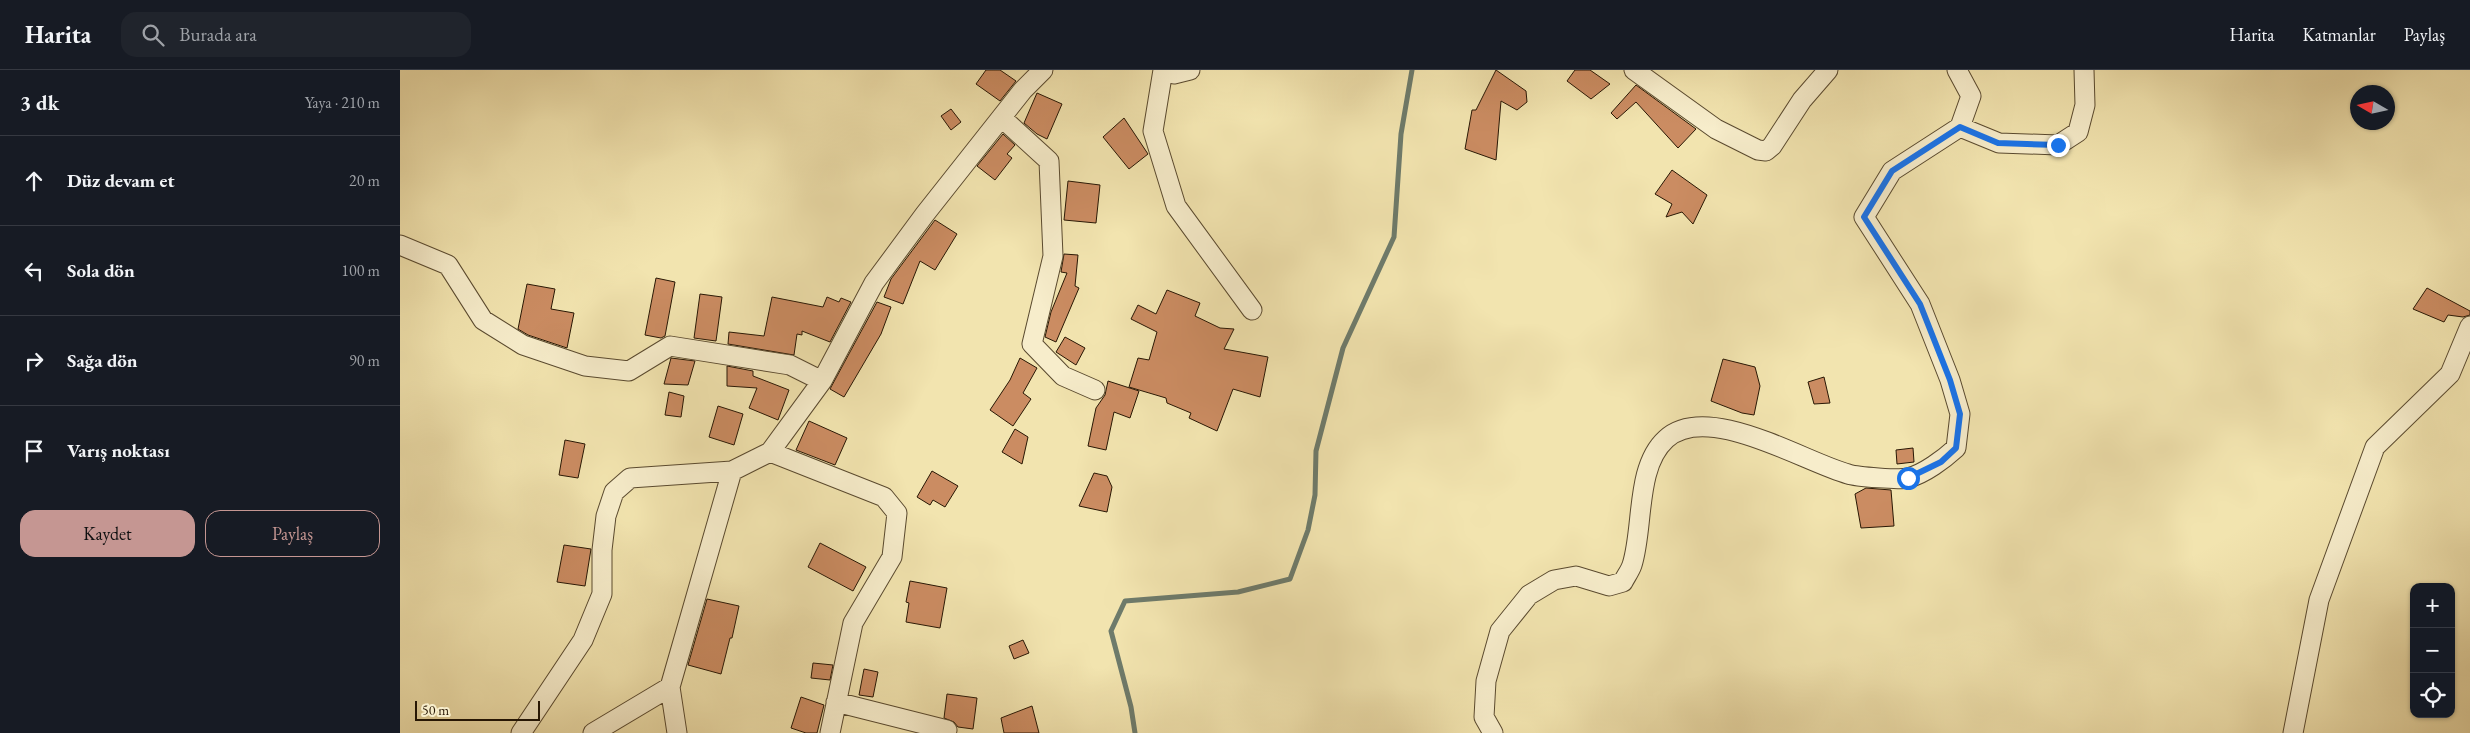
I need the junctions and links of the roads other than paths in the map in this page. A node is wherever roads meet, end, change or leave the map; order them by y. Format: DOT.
graph roads {
  1 [pos="1043,70"];
  2 [pos="1164,70"];
  3 [pos="1190,70"];
  4 [pos="1634,70"];
  5 [pos="1828,70"];
  6 [pos="1957,70"];
  7 [pos="2084,70"];
  8 [pos="1002,118"];
  9 [pos="1960,127"];
  10 [pos="400,245"];
  11 [pos="1252,310"];
  12 [pos="2470,326"];
  13 [pos="822,382"];
  14 [pos="1095,390"];
  15 [pos="770,452"];
  16 [pos="732,471"];
  17 [pos="670,687"];
  18 [pos="836,702"];
  19 [pos="946,730"];
  20 [pos="521,733"];
  21 [pos="593,733"];
  22 [pos="677,733"];
  23 [pos="830,733"];
  24 [pos="1493,733"];
  25 [pos="2294,733"];
  1 -- 8 [label="street"];
  2 -- 3 [label="street"];
  2 -- 11 [label="street"];
  4 -- 5 [label="street"];
  6 -- 9 [label="street"];
  7 -- 9 [label="street"];
  8 -- 13 [label="street"];
  8 -- 14 [label="street"];
  9 -- 24 [label="street"];
  10 -- 13 [label="street"];
  12 -- 25 [label="street"];
  13 -- 15 [label="street"];
  15 -- 16 [label="street"];
  15 -- 18 [label="street"];
  16 -- 17 [label="street"];
  16 -- 20 [label="street"];
  17 -- 21 [label="street"];
  17 -- 22 [label="street"];
  18 -- 19 [label="street"];
  18 -- 23 [label="street"];
}
